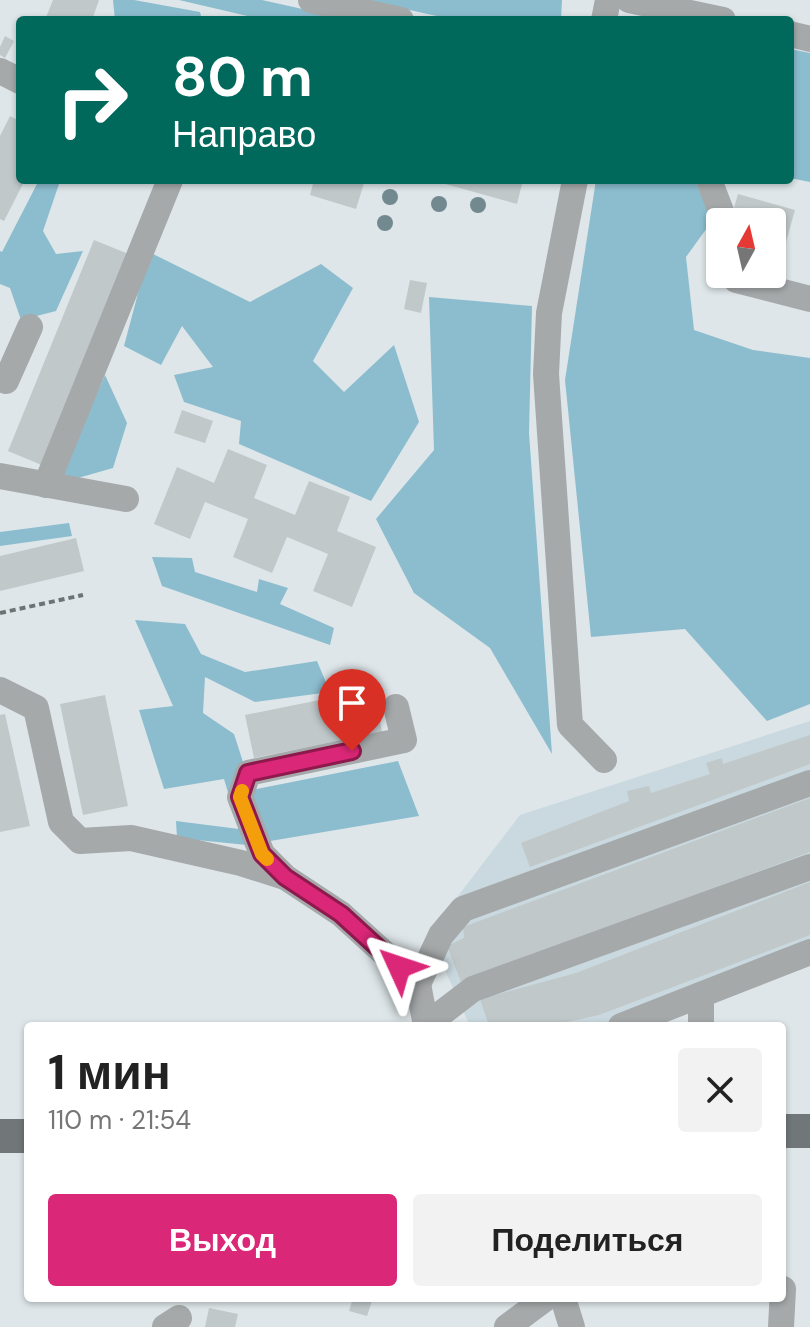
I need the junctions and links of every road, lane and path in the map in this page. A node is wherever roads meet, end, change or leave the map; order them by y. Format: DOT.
graph roads {
  1 [pos="311,0"];
  2 [pos="639,8"];
  3 [pos="383,16"];
  4 [pos="695,16"];
  5 [pos="168,184"];
  6 [pos="574,184"];
  7 [pos="711,184"];
  8 [pos="720,208"];
  9 [pos="767,288"];
  10 [pos="810,299"];
  11 [pos="30,327"];
  12 [pos="0,378"];
  13 [pos="0,476"];
  14 [pos="46,485"];
  15 [pos="126,499"];
  16 [pos="83,595"];
  17 [pos="0,613"];
  18 [pos="0,690"];
  19 [pos="396,707"];
  20 [pos="604,760"];
  21 [pos="810,783"];
  22 [pos="810,867"];
  23 [pos="285,877"];
  24 [pos="810,952"];
  25 [pos="418,984"];
  26 [pos="701,995"];
  27 [pos="426,1022"];
  28 [pos="432,1022"];
  29 [pos="631,1022"];
  30 [pos="701,1022"];
  31 [pos="786,1131"];
  32 [pos="810,1131"];
  33 [pos="0,1136"];
  34 [pos="24,1136"];
  35 [pos="541,1302"];
  36 [pos="564,1302"];
  37 [pos="782,1302"];
  38 [pos="507,1327"];
  39 [pos="572,1327"];
  40 [pos="781,1327"];
  1 -- 3 [label="street"];
  2 -- 4 [label="street"];
  5 -- 14 [label="street"];
  6 -- 20 [label="street"];
  7 -- 8 [label="street"];
  9 -- 10 [label="street"];
  11 -- 12 [label="street"];
  13 -- 14 [label="street"];
  14 -- 15 [label="street"];
  16 -- 17 [label="path"];
  18 -- 23 [label="street"];
  19 -- 23 [label="street"];
  21 -- 25 [label="street"];
  22 -- 28 [label="street"];
  23 -- 25 [label="street"];
  24 -- 26 [label="street"];
  25 -- 27 [label="street"];
  26 -- 29 [label="street"];
  26 -- 30 [label="street"];
  31 -- 32 [label="main road"];
  33 -- 34 [label="main road"];
  35 -- 38 [label="street"];
  36 -- 39 [label="street"];
  37 -- 40 [label="street"];
}
